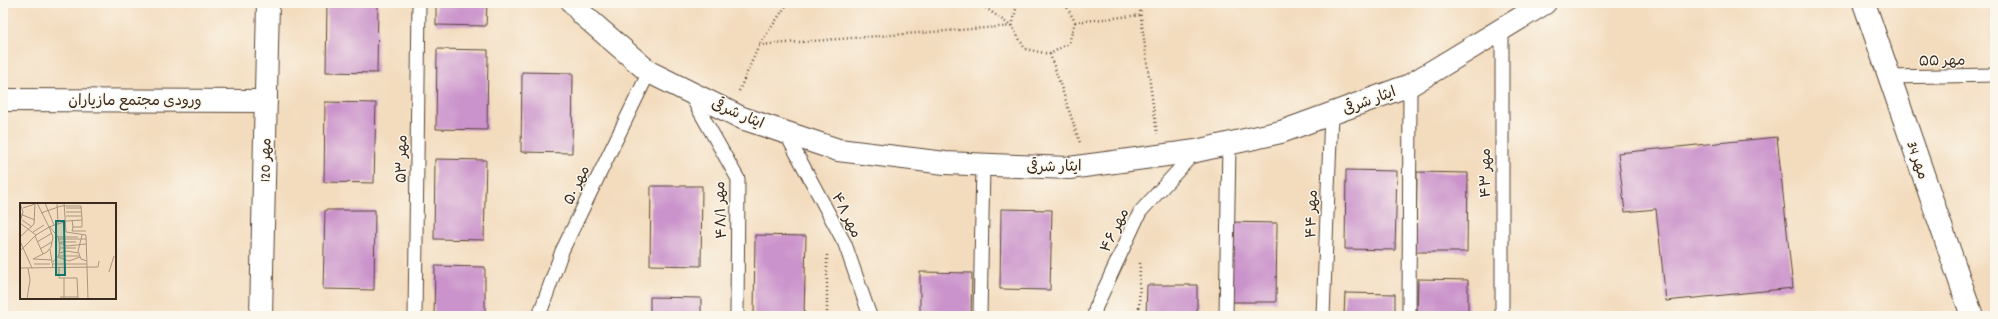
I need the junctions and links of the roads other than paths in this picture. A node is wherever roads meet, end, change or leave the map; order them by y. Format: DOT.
graph roads {
  1 [pos="268,3"];
  2 [pos="419,3"];
  3 [pos="573,3"];
  4 [pos="1545,3"];
  5 [pos="1864,3"];
  6 [pos="1502,29"];
  7 [pos="649,72"];
  8 [pos="1995,76"];
  9 [pos="1889,77"];
  10 [pos="1410,85"];
  11 [pos="688,91"];
  12 [pos="3,100"];
  13 [pos="266,101"];
  14 [pos="1331,114"];
  15 [pos="785,132"];
  16 [pos="1229,144"];
  17 [pos="1196,151"];
  18 [pos="983,165"];
  19 [pos="261,316"];
  20 [pos="415,316"];
  21 [pos="539,316"];
  22 [pos="737,316"];
  23 [pos="870,316"];
  24 [pos="980,316"];
  25 [pos="1094,316"];
  26 [pos="1226,316"];
  27 [pos="1323,316"];
  28 [pos="1409,316"];
  29 [pos="1502,316"];
  30 [pos="1972,316"];
  1 -- 13 [label="street, مهر 120"];
  2 -- 20 [label="lane, مهر ۵۳"];
  3 -- 7 [label="street, ایثار شرقی"];
  4 -- 6 [label="street, ایثار شرقی"];
  5 -- 9 [label="street, مهر 34"];
  6 -- 10 [label="street, ایثار شرقی"];
  6 -- 29 [label="lane, مهر ۴۳"];
  7 -- 11 [label="street, ایثار شرقی"];
  7 -- 21 [label="lane, مهر ۵۰"];
  8 -- 9 [label="lane, مهر ۵۵"];
  9 -- 30 [label="street, مهر 34"];
  10 -- 14 [label="street, ایثار شرقی"];
  10 -- 28 [label="lane"];
  11 -- 15 [label="street, ایثار شرقی"];
  11 -- 22 [label="lane, مهر ۴۸/۱"];
  12 -- 13 [label="street, ورودی مجتمع مازیاران"];
  13 -- 19 [label="street, مهر 120"];
  14 -- 16 [label="street, ایثار شرقی"];
  14 -- 27 [label="lane, مهر ۴۴"];
  15 -- 18 [label="street, ایثار شرقی"];
  15 -- 23 [label="lane, مهر ۴۸"];
  16 -- 17 [label="street, ایثار شرقی"];
  16 -- 26 [label="lane"];
  17 -- 18 [label="street, ایثار شرقی"];
  17 -- 25 [label="lane, مهر ۴۶"];
  18 -- 24 [label="lane"];
}
